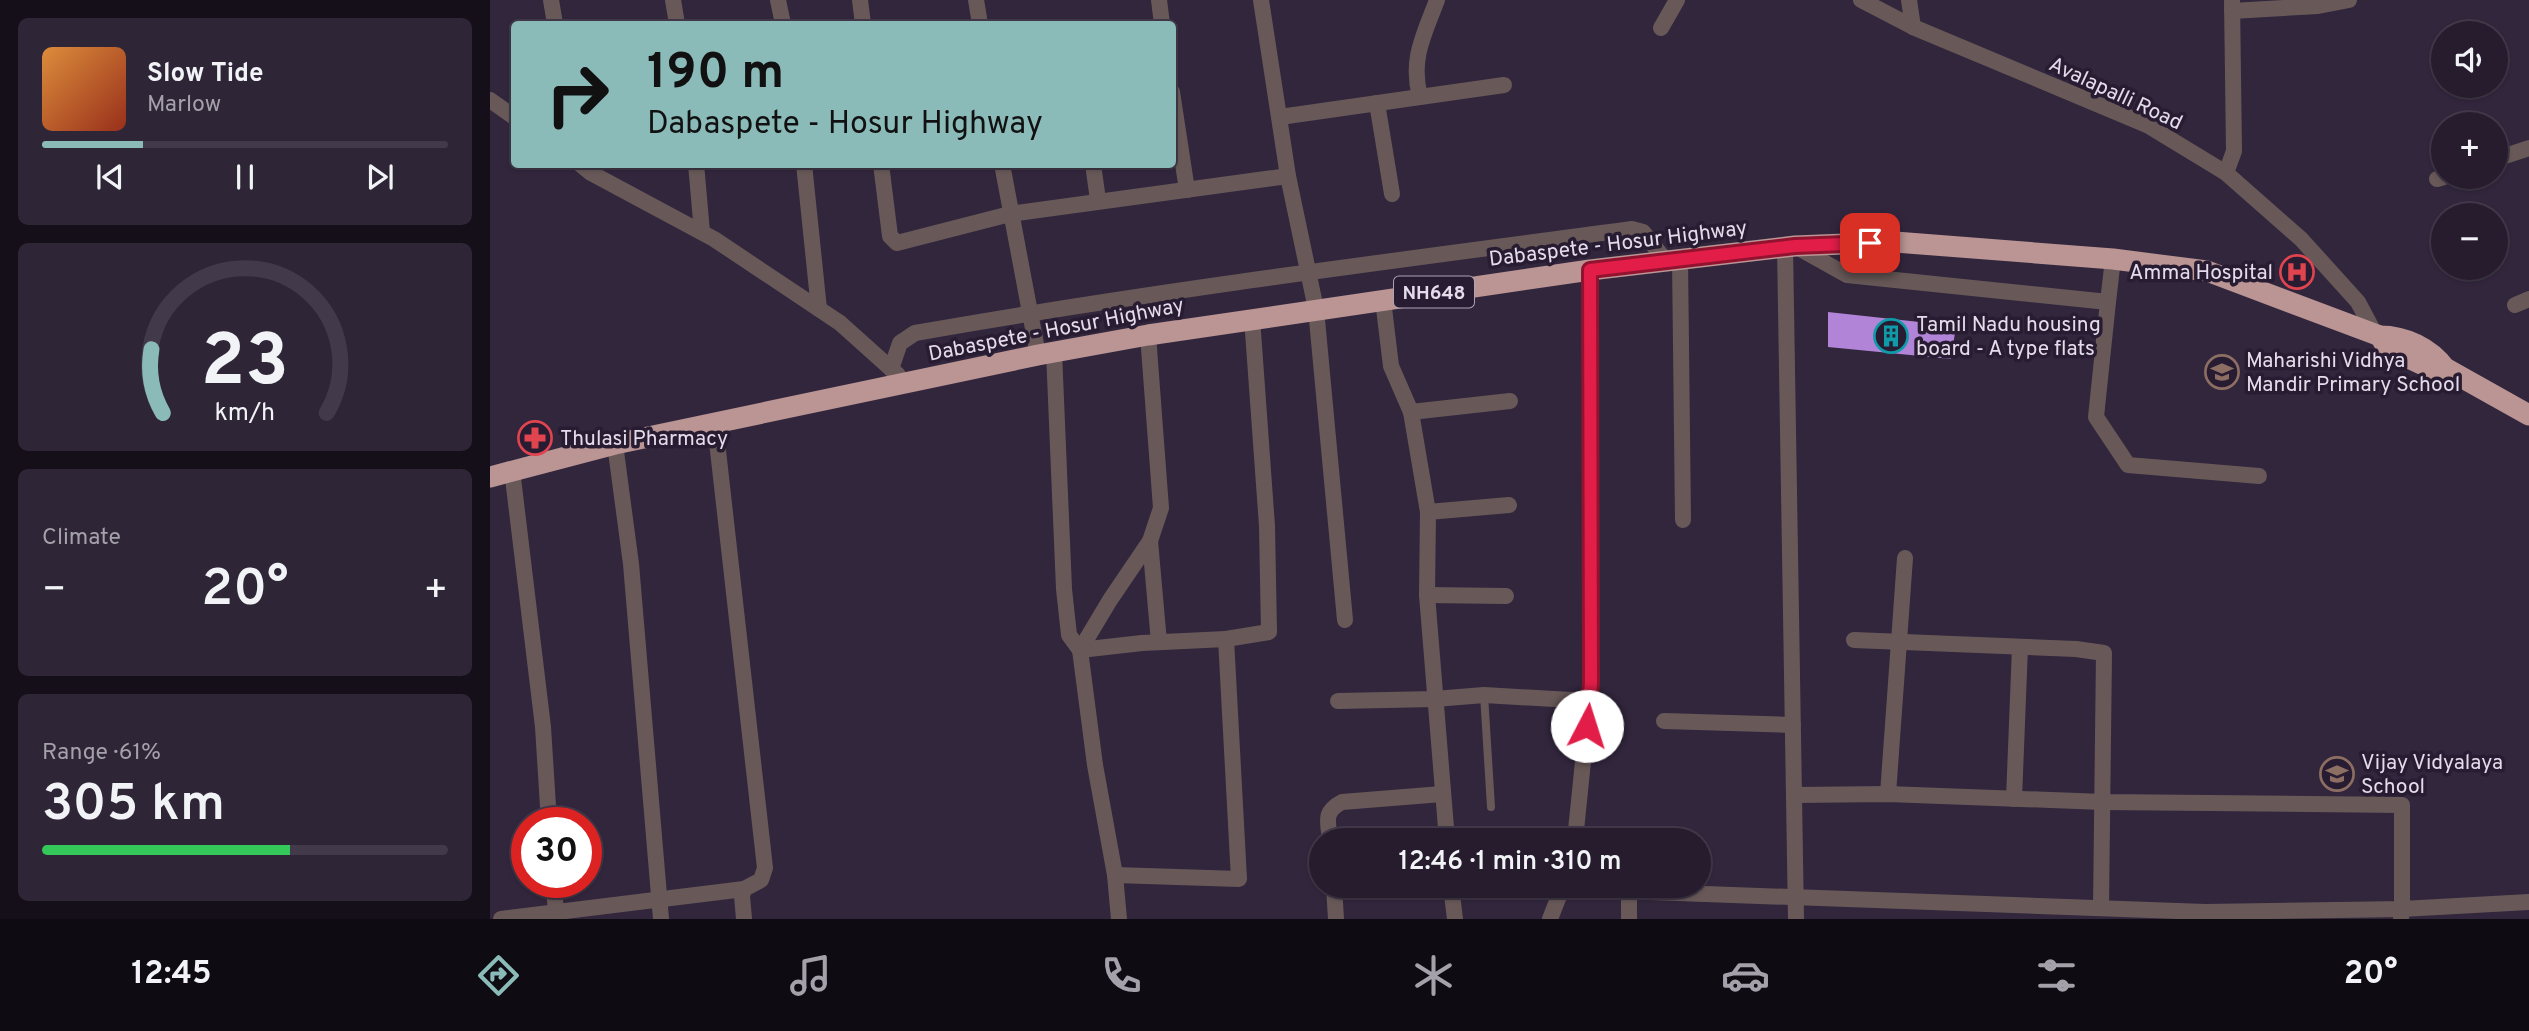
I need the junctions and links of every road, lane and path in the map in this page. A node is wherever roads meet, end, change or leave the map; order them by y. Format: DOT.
graph roads {
  1 [pos="551,0"];
  2 [pos="673,0"];
  3 [pos="778,0"];
  4 [pos="860,0"];
  5 [pos="976,0"];
  6 [pos="1159,0"];
  7 [pos="1261,0"];
  8 [pos="1437,0"];
  9 [pos="1677,0"];
  10 [pos="1861,0"];
  11 [pos="1909,0"];
  12 [pos="2349,0"];
  13 [pos="2317,3"];
  14 [pos="2232,6"];
  15 [pos="554,21"];
  16 [pos="676,21"];
  17 [pos="782,21"];
  18 [pos="863,21"];
  19 [pos="980,21"];
  20 [pos="1162,21"];
  21 [pos="1913,27"];
  22 [pos="1661,28"];
  23 [pos="1504,85"];
  24 [pos="1420,97"];
  25 [pos="490,100"];
  26 [pos="1377,103"];
  27 [pos="511,115"];
  28 [pos="1280,117"];
  29 [pos="1176,118"];
  30 [pos="2529,148"];
  31 [pos="2508,155"];
  32 [pos="585,168"];
  33 [pos="696,168"];
  34 [pos="804,168"];
  35 [pos="882,168"];
  36 [pos="1003,168"];
  37 [pos="1094,168"];
  38 [pos="2226,173"];
  39 [pos="1288,176"];
  40 [pos="1187,190"];
  41 [pos="1392,194"];
  42 [pos="1098,200"];
  43 [pos="1010,214"];
  44 [pos="702,232"];
  45 [pos="1790,246"];
  46 [pos="1673,259"];
  47 [pos="2113,259"];
  48 [pos="1590,270"];
  49 [pos="1308,272"];
  50 [pos="1382,300"];
  51 [pos="2108,302"];
  52 [pos="819,309"];
  53 [pos="1316,309"];
  54 [pos="1029,313"];
  55 [pos="1252,318"];
  56 [pos="1147,335"];
  57 [pos="2378,335"];
  58 [pos="1046,353"];
  59 [pos="891,369"];
  60 [pos="908,383"];
  61 [pos="1510,401"];
  62 [pos="1411,412"];
  63 [pos="2529,415"];
  64 [pos="715,424"];
  65 [pos="615,444"];
  66 [pos="512,470"];
  67 [pos="2259,476"];
  68 [pos="490,477"];
  69 [pos="1508,505"];
  70 [pos="1428,512"];
  71 [pos="1683,520"];
  72 [pos="1150,541"];
  73 [pos="1905,558"];
  74 [pos="1427,596"];
  75 [pos="1507,596"];
  76 [pos="1345,620"];
  77 [pos="1226,639"];
  78 [pos="1854,640"];
  79 [pos="1898,641"];
  80 [pos="1159,642"];
  81 [pos="2020,647"];
  82 [pos="1080,650"];
  83 [pos="1483,695"];
  84 [pos="1435,699"];
  85 [pos="1338,701"];
  86 [pos="1589,701"];
  87 [pos="1664,721"];
  88 [pos="1793,726"];
  89 [pos="1443,794"];
  90 [pos="1888,794"];
  91 [pos="1794,795"];
  92 [pos="2014,799"];
  93 [pos="2103,802"];
  94 [pos="548,807"];
  95 [pos="1491,807"];
  96 [pos="1329,828"];
  97 [pos="1446,828"];
  98 [pos="1576,828"];
  99 [pos="1115,875"];
  100 [pos="744,889"];
  101 [pos="1711,895"];
  102 [pos="1335,898"];
  103 [pos="1452,898"];
  104 [pos="1558,898"];
  105 [pos="1629,898"];
  106 [pos="1796,899"];
  107 [pos="660,900"];
  108 [pos="2529,902"];
  109 [pos="2101,908"];
  110 [pos="1911,911"];
  111 [pos="2045,913"];
  112 [pos="2401,914"];
  113 [pos="557,915"];
  114 [pos="2205,915"];
  115 [pos="501,919"];
  116 [pos="661,919"];
  117 [pos="744,919"];
  118 [pos="1119,919"];
  119 [pos="1336,919"];
  120 [pos="1455,919"];
  121 [pos="1550,919"];
  122 [pos="1629,919"];
  123 [pos="1796,919"];
  1 -- 15 [label="street"];
  2 -- 16 [label="street"];
  3 -- 17 [label="street"];
  4 -- 18 [label="street"];
  5 -- 19 [label="street"];
  6 -- 20 [label="street"];
  7 -- 28 [label="street"];
  8 -- 24 [label="street"];
  9 -- 22 [label="street"];
  10 -- 21 [label="street, Avalapalli Road"];
  11 -- 21 [label="street"];
  12 -- 13 [label="street"];
  13 -- 14 [label="street"];
  14 -- 38 [label="street"];
  21 -- 38 [label="street, Avalapalli Road"];
  23 -- 24 [label="street"];
  24 -- 26 [label="street"];
  25 -- 27 [label="street"];
  26 -- 28 [label="street"];
  26 -- 41 [label="street"];
  28 -- 39 [label="street"];
  29 -- 40 [label="street"];
  30 -- 31 [label="street"];
  32 -- 44 [label="street"];
  33 -- 44 [label="street"];
  34 -- 52 [label="street"];
  35 -- 43 [label="street"];
  36 -- 43 [label="street"];
  37 -- 42 [label="street"];
  38 -- 57 [label="street, Avalapalli Road"];
  39 -- 40 [label="street"];
  39 -- 49 [label="street"];
  40 -- 42 [label="street"];
  42 -- 43 [label="street"];
  43 -- 54 [label="street"];
  44 -- 52 [label="street"];
  45 -- 46 [label="highway, Dabaspete - Hosur Highway / NH648"];
  45 -- 47 [label="highway, Dabaspete - Hosur Highway / NH648"];
  45 -- 51 [label="street"];
  45 -- 88 [label="street"];
  46 -- 48 [label="highway, Dabaspete - Hosur Highway / NH648"];
  46 -- 49 [label="street"];
  46 -- 71 [label="street"];
  47 -- 51 [label="street"];
  47 -- 57 [label="highway, Dabaspete - Hosur Highway / NH648"];
  48 -- 50 [label="highway, Dabaspete - Hosur Highway / NH648"];
  48 -- 86 [label="street"];
  49 -- 53 [label="street"];
  49 -- 54 [label="street"];
  50 -- 53 [label="highway, Dabaspete - Hosur Highway / NH648"];
  50 -- 62 [label="street"];
  51 -- 67 [label="street"];
  52 -- 59 [label="street"];
  53 -- 55 [label="highway, Dabaspete - Hosur Highway / NH648"];
  53 -- 76 [label="street"];
  54 -- 58 [label="street"];
  54 -- 59 [label="street"];
  55 -- 56 [label="highway, Dabaspete - Hosur Highway / NH648"];
  55 -- 77 [label="street"];
  56 -- 58 [label="highway, Dabaspete - Hosur Highway / NH648"];
  56 -- 72 [label="street"];
  57 -- 63 [label="highway, NH648"];
  58 -- 60 [label="highway, Dabaspete - Hosur Highway / NH648"];
  58 -- 82 [label="street"];
  59 -- 60 [label="street"];
  60 -- 64 [label="highway, Dabaspete - Hosur Highway / NH648"];
  61 -- 62 [label="street"];
  62 -- 70 [label="street"];
  64 -- 65 [label="highway, Dabaspete - Hosur Highway / NH648"];
  64 -- 100 [label="street"];
  65 -- 66 [label="highway, Dabaspete - Hosur Highway / NH648"];
  65 -- 107 [label="street"];
  66 -- 68 [label="highway, Dabaspete - Hosur Highway / NH648"];
  66 -- 94 [label="street"];
  69 -- 70 [label="street"];
  70 -- 74 [label="street"];
  72 -- 80 [label="street"];
  72 -- 82 [label="street"];
  73 -- 79 [label="street"];
  74 -- 75 [label="street"];
  74 -- 84 [label="street"];
  77 -- 80 [label="street"];
  77 -- 99 [label="street"];
  78 -- 79 [label="street"];
  79 -- 81 [label="street"];
  79 -- 90 [label="street"];
  80 -- 82 [label="street"];
  81 -- 92 [label="street"];
  81 -- 93 [label="street"];
  82 -- 99 [label="street"];
  83 -- 84 [label="street"];
  83 -- 86 [label="street"];
  83 -- 95 [label="lane"];
  84 -- 85 [label="street"];
  84 -- 89 [label="street"];
  86 -- 98 [label="street"];
  87 -- 88 [label="street"];
  88 -- 91 [label="street"];
  89 -- 96 [label="street"];
  89 -- 97 [label="street"];
  90 -- 91 [label="street"];
  90 -- 92 [label="street"];
  91 -- 106 [label="street"];
  92 -- 93 [label="street"];
  93 -- 109 [label="street"];
  93 -- 112 [label="street"];
  99 -- 118 [label="street"];
  100 -- 107 [label="street"];
  100 -- 117 [label="street"];
  101 -- 106 [label="street"];
  102 -- 119 [label="street"];
  103 -- 120 [label="street"];
  104 -- 121 [label="street"];
  105 -- 122 [label="street"];
  106 -- 110 [label="street"];
  106 -- 123 [label="street"];
  107 -- 113 [label="street"];
  107 -- 116 [label="street"];
  108 -- 112 [label="street"];
  109 -- 111 [label="street"];
  109 -- 114 [label="street"];
  110 -- 111 [label="street"];
  112 -- 114 [label="street"];
  113 -- 115 [label="street"];
}
